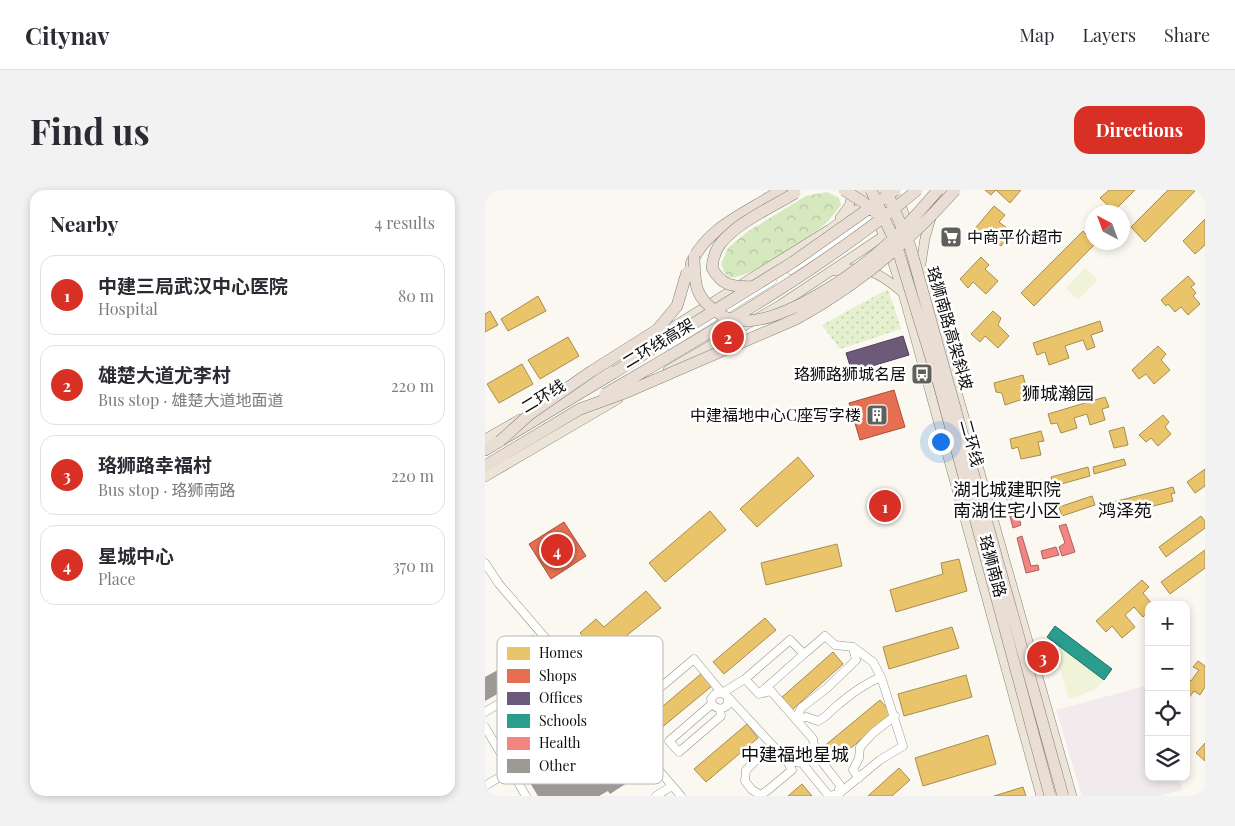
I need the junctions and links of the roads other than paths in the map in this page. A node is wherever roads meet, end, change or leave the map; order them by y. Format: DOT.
graph roads {
  1 [pos="781,190"];
  2 [pos="803,190"];
  3 [pos="844,190"];
  4 [pos="854,190"];
  5 [pos="861,190"];
  6 [pos="871,190"];
  7 [pos="885,190"];
  8 [pos="907,190"];
  9 [pos="917,190"];
  10 [pos="939,190"];
  11 [pos="944,190"];
  12 [pos="955,190"];
  13 [pos="896,193"];
  14 [pos="867,202"];
  15 [pos="874,215"];
  16 [pos="907,220"];
  17 [pos="830,229"];
  18 [pos="887,232"];
  19 [pos="695,256"];
  20 [pos="921,264"];
  21 [pos="830,272"];
  22 [pos="749,289"];
  23 [pos="903,293"];
  24 [pos="580,409"];
  25 [pos="485,439"];
  26 [pos="500,440"];
  27 [pos="485,450"];
  28 [pos="485,454"];
  29 [pos="485,466"];
  30 [pos="485,476"];
  31 [pos="485,563"];
  32 [pos="543,636"];
  33 [pos="853,647"];
  34 [pos="804,654"];
  35 [pos="881,676"];
  36 [pos="745,679"];
  37 [pos="663,685"];
  38 [pos="759,694"];
  39 [pos="725,695"];
  40 [pos="712,704"];
  41 [pos="497,705"];
  42 [pos="720,709"];
  43 [pos="485,712"];
  44 [pos="895,716"];
  45 [pos="795,719"];
  46 [pos="485,727"];
  47 [pos="772,745"];
  48 [pos="497,747"];
  49 [pos="815,752"];
  50 [pos="787,761"];
  51 [pos="802,763"];
  52 [pos="663,776"];
  53 [pos="859,778"];
  54 [pos="497,779"];
  55 [pos="519,784"];
  56 [pos="485,786"];
  57 [pos="672,786"];
  58 [pos="837,795"];
  59 [pos="526,796"];
  60 [pos="656,796"];
  61 [pos="681,796"];
  62 [pos="1041,796"];
  63 [pos="1050,796"];
  64 [pos="1063,796"];
  65 [pos="1072,796"];
  1 -- 19 [label="highway"];
  2 -- 22 [label="highway, bridge"];
  3 -- 18 [label="highway, bridge"];
  4 -- 17 [label="main road"];
  5 -- 14 [label="main road, 珞狮南路"];
  6 -- 18 [label="highway, 二环线, bridge"];
  7 -- 14 [label="main road"];
  7 -- 64 [label="highway, 珞狮南路高架斜坡, bridge"];
  8 -- 13 [label="street"];
  9 -- 24 [label="highway, 二环线高架, bridge"];
  10 -- 19 [label="highway, bridge"];
  11 -- 16 [label="main road"];
  11 -- 20 [label="main road"];
  12 -- 24 [label="highway, bridge"];
  13 -- 15 [label="street"];
  13 -- 16 [label="main road, 珞狮南路"];
  13 -- 22 [label="highway, 二环线, bridge"];
  14 -- 15 [label="main road, 珞狮南路"];
  14 -- 17 [label="main road"];
  15 -- 18 [label="main road, 珞狮南路"];
  15 -- 28 [label="street"];
  16 -- 18 [label="main road"];
  16 -- 20 [label="main road, 珞狮南路"];
  17 -- 25 [label="main road"];
  18 -- 21 [label="main road"];
  18 -- 23 [label="main road, 珞狮南路"];
  18 -- 63 [label="highway, 二环线, bridge"];
  19 -- 26 [label="highway, bridge"];
  20 -- 65 [label="main road, 珞狮南路"];
  21 -- 23 [label="main road"];
  21 -- 30 [label="main road"];
  22 -- 26 [label="highway, 二环线, bridge"];
  23 -- 62 [label="main road, 珞狮南路"];
  24 -- 29 [label="highway, 二环线高架"];
  26 -- 27 [label="highway, 二环线"];
  31 -- 32 [label="street"];
  33 -- 34 [label="street"];
  33 -- 35 [label="street"];
  33 -- 45 [label="street"];
  34 -- 36 [label="street"];
  34 -- 38 [label="street"];
  35 -- 44 [label="street"];
  35 -- 45 [label="street"];
  36 -- 38 [label="street"];
  36 -- 39 [label="street"];
  37 -- 39 [label="street"];
  38 -- 45 [label="street"];
  39 -- 40 [label="street"];
  39 -- 42 [label="street"];
  39 -- 47 [label="street"];
  40 -- 42 [label="street"];
  40 -- 42 [label="street"];
  41 -- 43 [label="street"];
  44 -- 53 [label="street"];
  44 -- 53 [label="street"];
  45 -- 49 [label="street"];
  46 -- 48 [label="street"];
  47 -- 50 [label="street"];
  47 -- 50 [label="street"];
  49 -- 51 [label="street"];
  49 -- 58 [label="street"];
  50 -- 51 [label="street"];
  51 -- 58 [label="street"];
  52 -- 57 [label="street"];
  53 -- 58 [label="street"];
  54 -- 56 [label="street"];
  55 -- 59 [label="street"];
  57 -- 60 [label="street"];
  57 -- 61 [label="street"];
}
